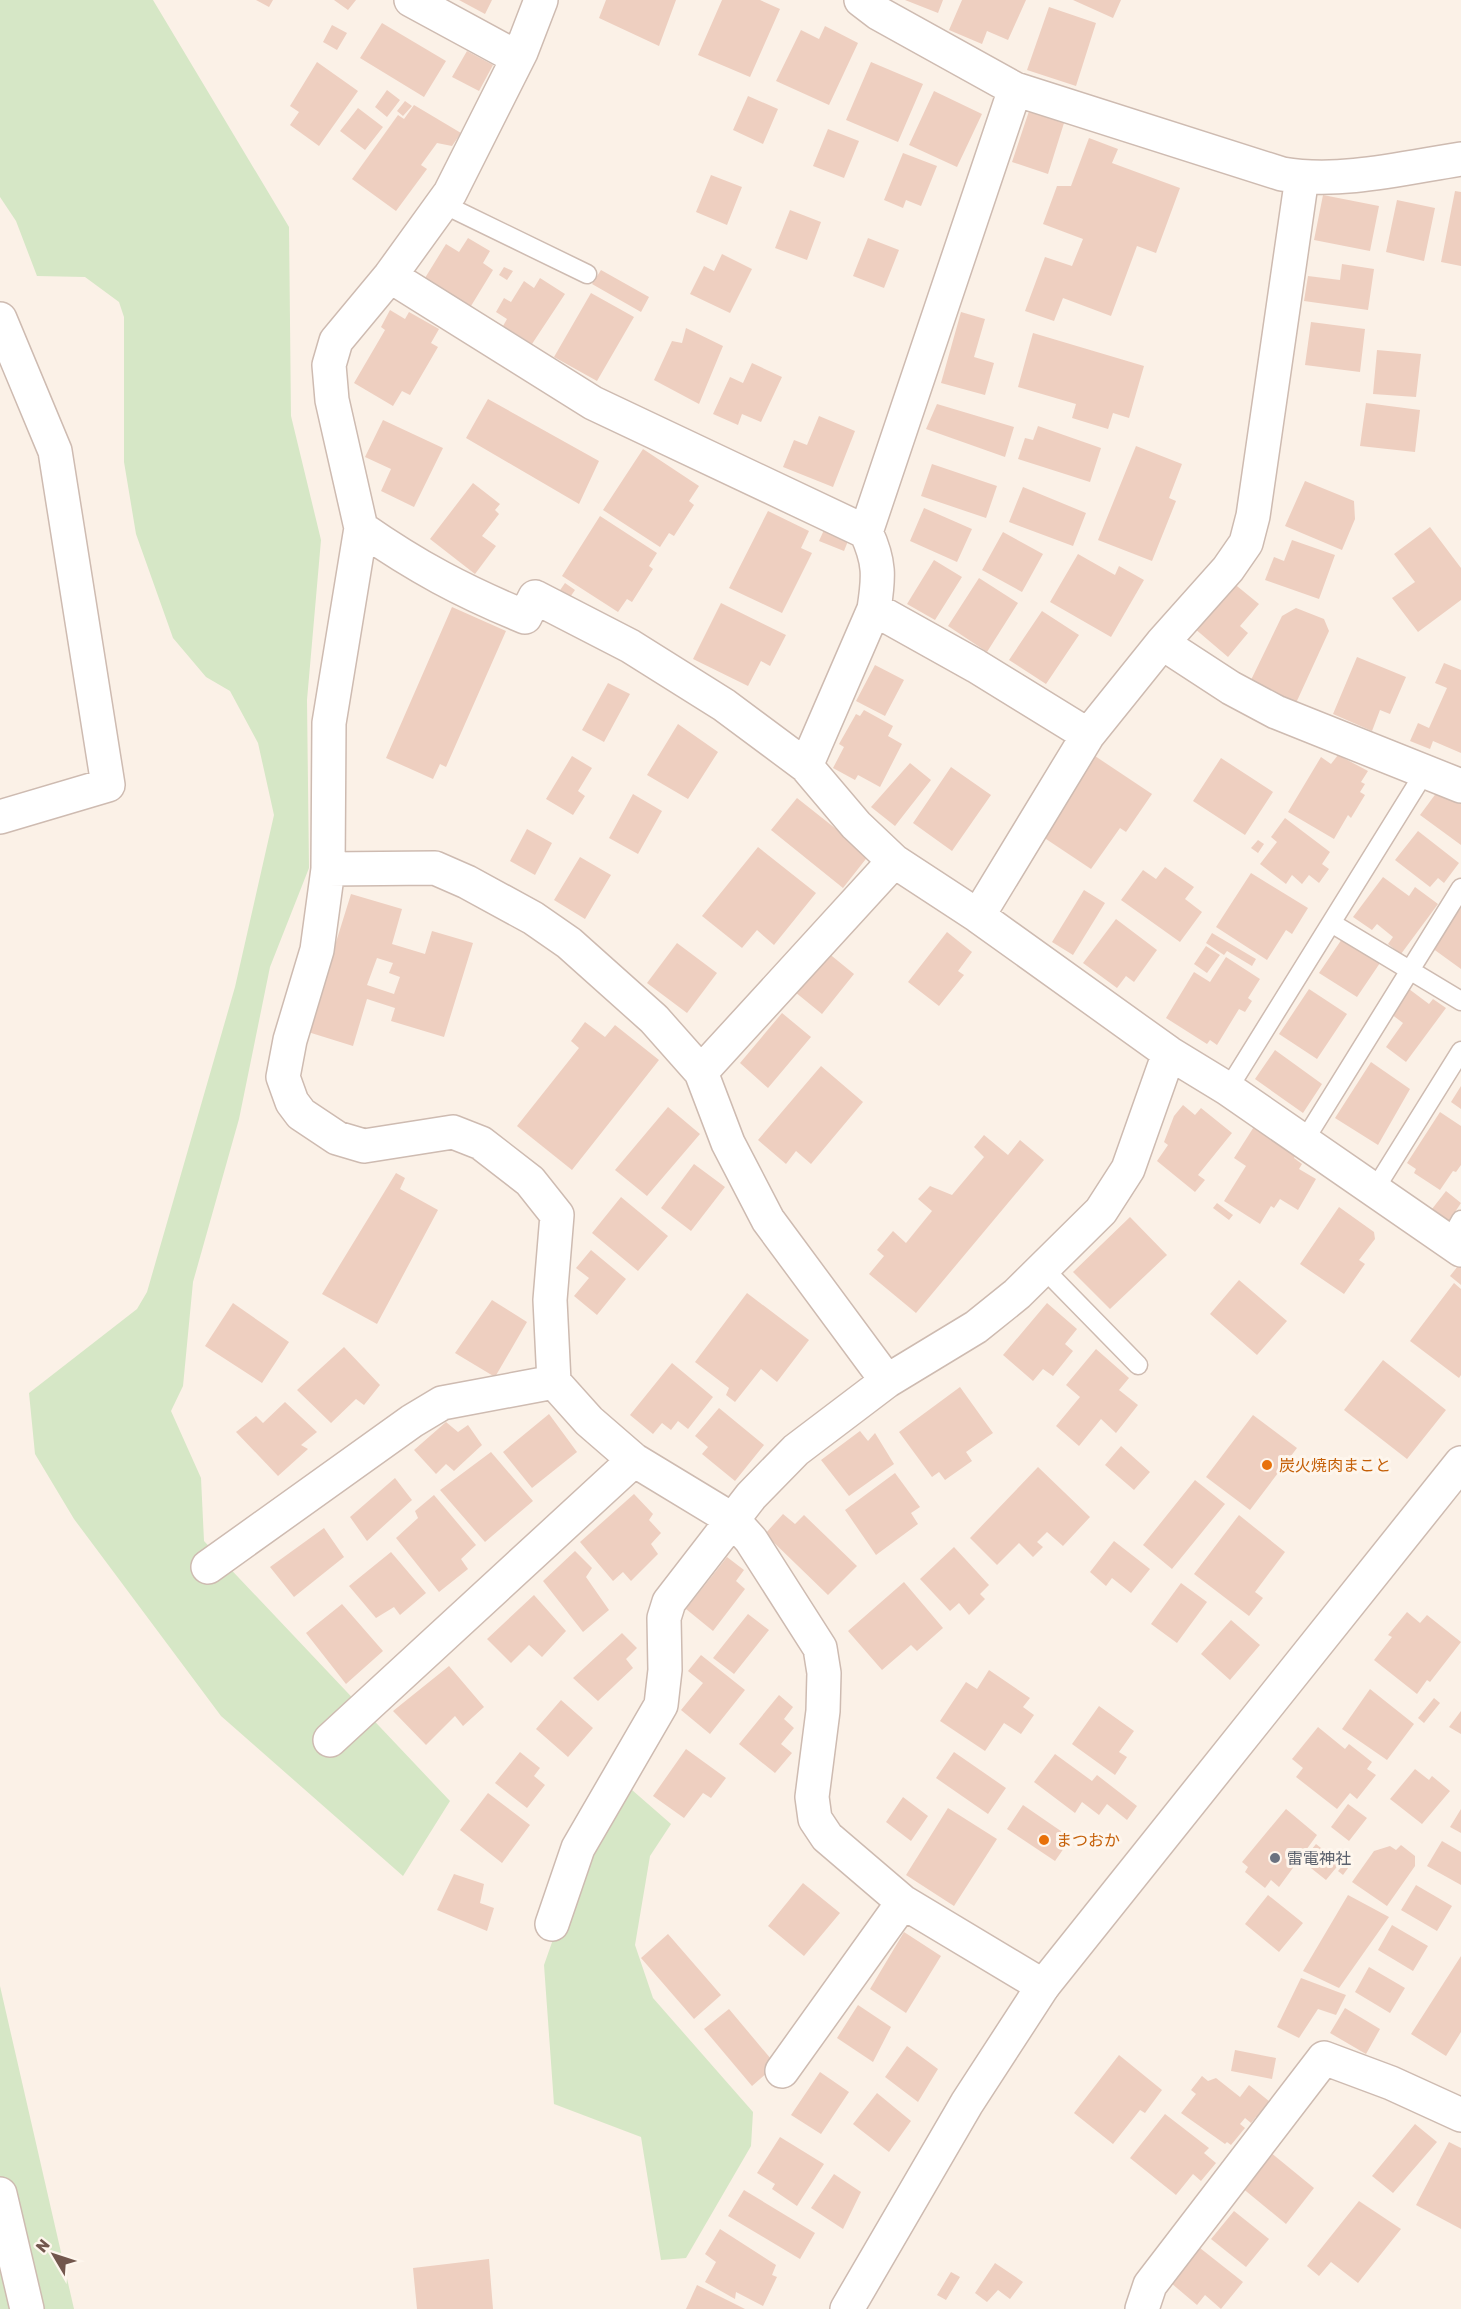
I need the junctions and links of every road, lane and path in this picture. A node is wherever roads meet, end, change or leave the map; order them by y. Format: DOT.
graph roads {
  1 [pos="411,0"];
  2 [pos="541,0"];
  3 [pos="861,0"];
  4 [pos="518,58"];
  5 [pos="1015,89"];
  6 [pos="1461,159"];
  7 [pos="1302,177"];
  8 [pos="443,204"];
  9 [pos="587,274"];
  10 [pos="390,276"];
  11 [pos="0,319"];
  12 [pos="361,528"];
  13 [pos="866,532"];
  14 [pos="874,609"];
  15 [pos="1162,643"];
  16 [pos="1088,735"];
  17 [pos="806,766"];
  18 [pos="1426,770"];
  19 [pos="1461,786"];
  20 [pos="0,817"];
  21 [pos="894,861"];
  22 [pos="328,869"];
  23 [pos="1461,888"];
  24 [pos="978,916"];
  25 [pos="1333,924"];
  26 [pos="1409,971"];
  27 [pos="1461,1001"];
  28 [pos="1461,1051"];
  29 [pos="1169,1053"];
  30 [pos="700,1072"];
  31 [pos="1228,1089"];
  32 [pos="1304,1141"];
  33 [pos="1375,1189"];
  34 [pos="1457,1237"];
  35 [pos="1043,1268"];
  36 [pos="1138,1365"];
  37 [pos="886,1381"];
  38 [pos="554,1382"];
  39 [pos="634,1460"];
  40 [pos="1461,1463"];
  41 [pos="733,1520"];
  42 [pos="208,1567"];
  43 [pos="330,1740"];
  44 [pos="903,1902"];
  45 [pos="552,1924"];
  46 [pos="1043,1986"];
  47 [pos="782,2071"];
  48 [pos="1461,2115"];
  49 [pos="0,2194"];
  50 [pos="27,2309"];
  51 [pos="847,2309"];
  52 [pos="1143,2309"];
  1 -- 4 [label="street"];
  2 -- 4 [label="street"];
  3 -- 5 [label="street"];
  4 -- 8 [label="street"];
  5 -- 7 [label="street"];
  5 -- 13 [label="street"];
  6 -- 7 [label="street"];
  7 -- 15 [label="street"];
  8 -- 9 [label="lane"];
  8 -- 10 [label="street"];
  10 -- 12 [label="street"];
  10 -- 13 [label="street"];
  11 -- 20 [label="street"];
  12 -- 17 [label="street"];
  12 -- 22 [label="street"];
  13 -- 14 [label="street"];
  14 -- 16 [label="street"];
  14 -- 17 [label="street"];
  15 -- 16 [label="street"];
  15 -- 18 [label="street"];
  16 -- 24 [label="street"];
  17 -- 21 [label="street"];
  18 -- 19 [label="street"];
  18 -- 25 [label="lane"];
  21 -- 24 [label="street"];
  21 -- 30 [label="street"];
  22 -- 30 [label="street"];
  22 -- 38 [label="street"];
  23 -- 26 [label="lane"];
  24 -- 29 [label="street"];
  25 -- 26 [label="lane"];
  25 -- 31 [label="lane"];
  26 -- 27 [label="lane"];
  26 -- 32 [label="lane"];
  28 -- 33 [label="lane"];
  29 -- 31 [label="street"];
  29 -- 35 [label="street"];
  30 -- 37 [label="street"];
  31 -- 32 [label="street"];
  32 -- 33 [label="street"];
  33 -- 34 [label="street"];
  35 -- 36 [label="lane"];
  35 -- 37 [label="street"];
  37 -- 41 [label="street"];
  38 -- 39 [label="street"];
  38 -- 42 [label="street"];
  39 -- 41 [label="street"];
  39 -- 43 [label="street"];
  40 -- 46 [label="street"];
  41 -- 44 [label="street"];
  41 -- 45 [label="street"];
  44 -- 46 [label="street"];
  44 -- 47 [label="street"];
  46 -- 51 [label="street"];
  48 -- 52 [label="street"];
  49 -- 50 [label="street"];
}
